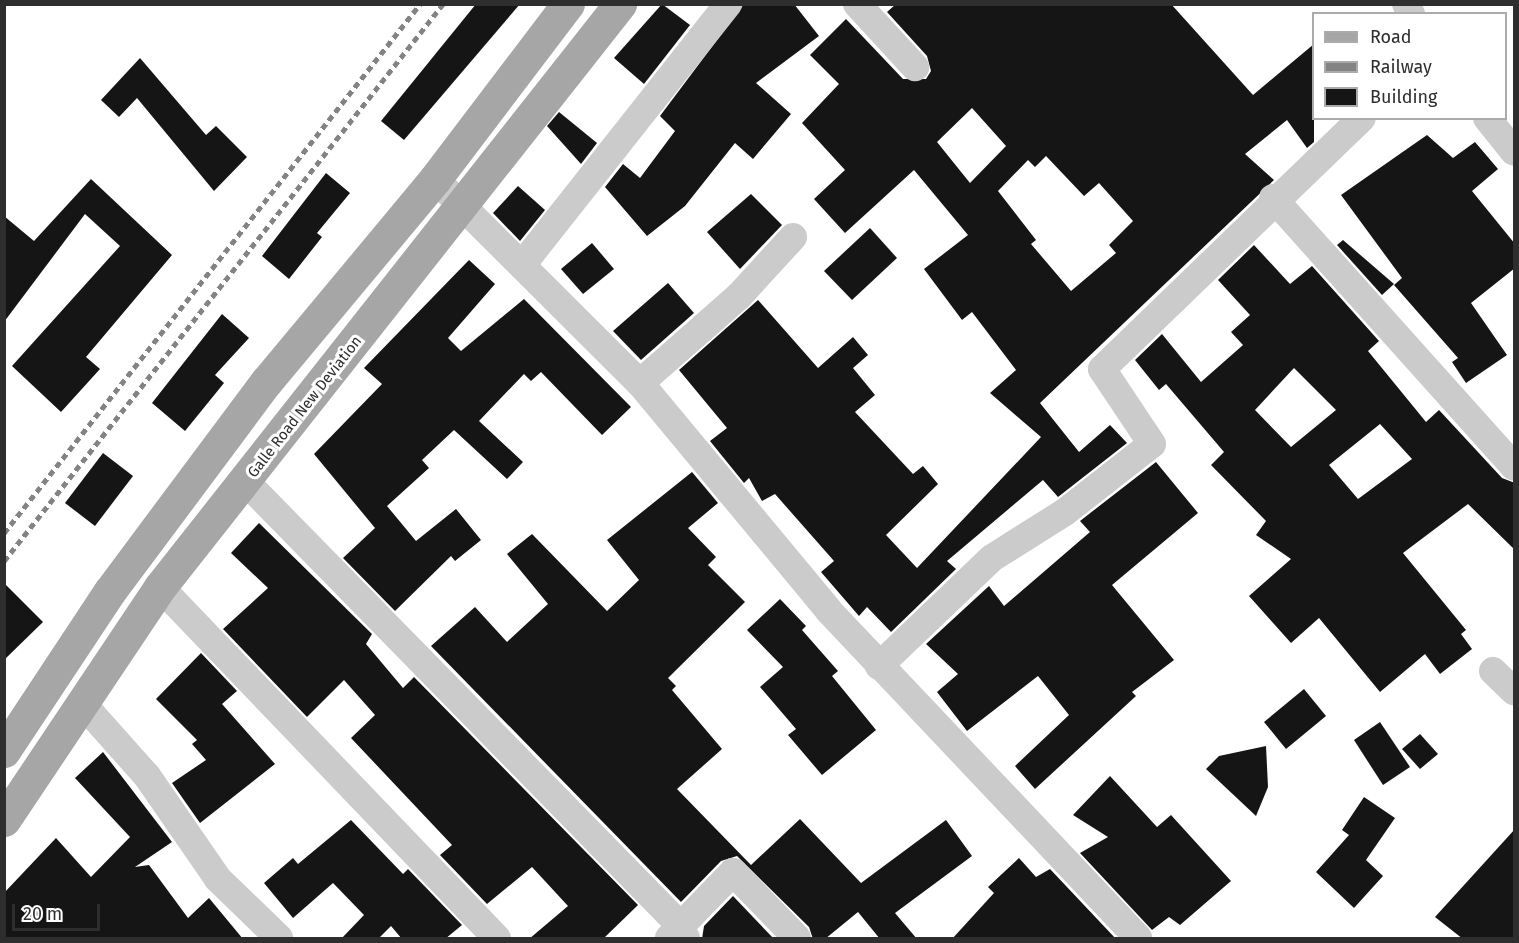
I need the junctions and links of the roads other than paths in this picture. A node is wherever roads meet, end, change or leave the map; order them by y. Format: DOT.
graph roads {
  1 [pos="568,4"];
  2 [pos="620,4"];
  3 [pos="728,4"];
  4 [pos="857,4"];
  5 [pos="915,67"];
  6 [pos="1360,120"];
  7 [pos="1489,120"];
  8 [pos="1515,152"];
  9 [pos="435,179"];
  10 [pos="1273,198"];
  11 [pos="459,209"];
  12 [pos="793,237"];
  13 [pos="522,265"];
  14 [pos="640,383"];
  15 [pos="1515,467"];
  16 [pos="247,483"];
  17 [pos="160,587"];
  18 [pos="879,666"];
  19 [pos="1493,671"];
  20 [pos="1515,691"];
  21 [pos="81,702"];
  22 [pos="4,751"];
  23 [pos="4,820"];
  24 [pos="678,936"];
  25 [pos="279,939"];
  26 [pos="497,939"];
  27 [pos="797,939"];
  28 [pos="1138,939"];
  1 -- 9 [label="main road"];
  2 -- 11 [label="main road, Galle Road New Deviation"];
  3 -- 13 [label="street"];
  4 -- 5 [label="street"];
  6 -- 10 [label="street"];
  7 -- 8 [label="street"];
  9 -- 11 [label="street"];
  9 -- 22 [label="main road"];
  10 -- 15 [label="street"];
  10 -- 18 [label="street"];
  11 -- 13 [label="street"];
  11 -- 16 [label="main road, Galle Road New Deviation"];
  12 -- 14 [label="street"];
  13 -- 14 [label="street"];
  14 -- 18 [label="street"];
  16 -- 17 [label="main road, Galle Road New Deviation"];
  16 -- 24 [label="street"];
  17 -- 21 [label="main road, Galle Road New Deviation"];
  17 -- 26 [label="street"];
  18 -- 28 [label="street"];
  19 -- 20 [label="street"];
  21 -- 23 [label="main road, Galle Road New Deviation"];
  21 -- 25 [label="street"];
  24 -- 27 [label="street"];
}
